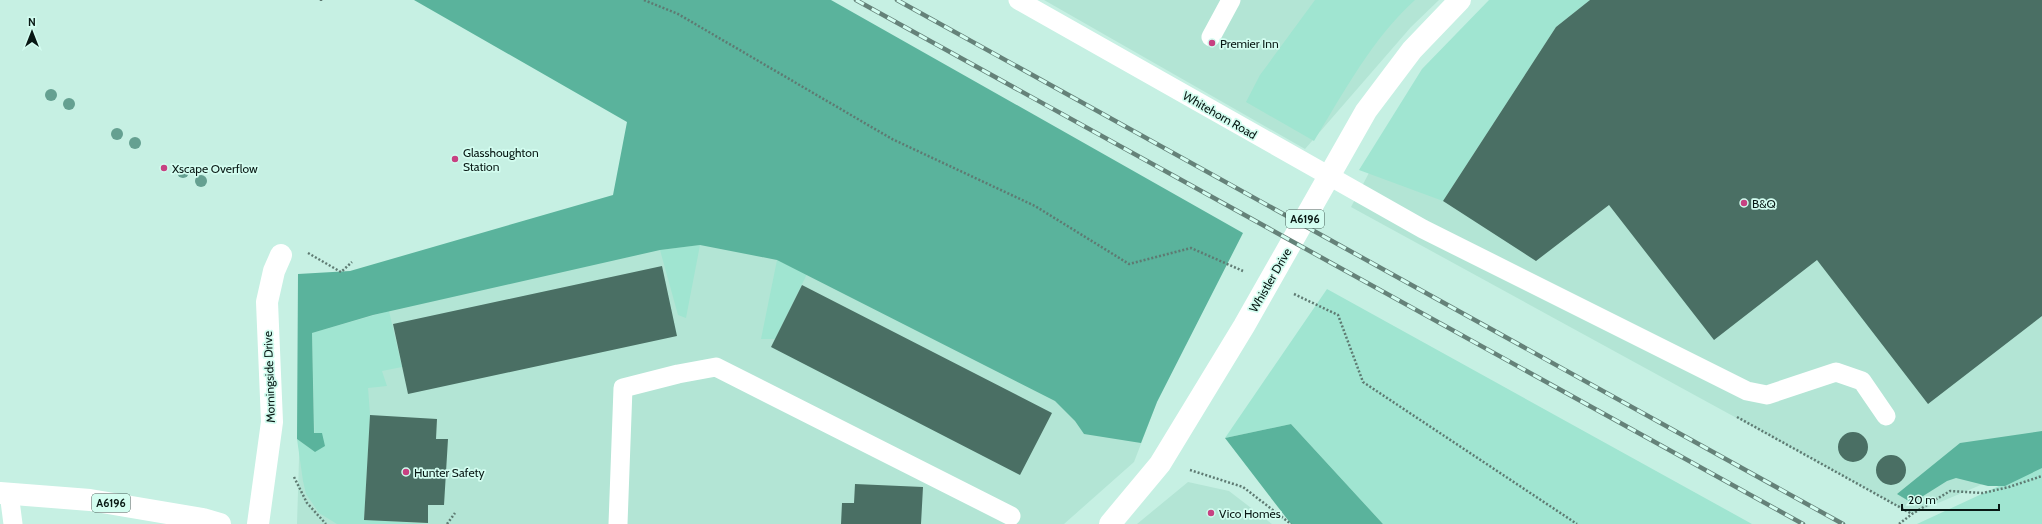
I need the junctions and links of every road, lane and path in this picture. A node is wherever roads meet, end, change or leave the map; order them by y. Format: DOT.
graph roads {
  1 [pos="644,0"];
  2 [pos="1018,0"];
  3 [pos="1231,0"];
  4 [pos="1460,0"];
  5 [pos="1211,37"];
  6 [pos="281,255"];
  7 [pos="1248,273"];
  8 [pos="1289,292"];
  9 [pos="1886,416"];
  10 [pos="1160,464"];
  11 [pos="2042,476"];
  12 [pos="5,493"];
  13 [pos="455,513"];
  14 [pos="1011,516"];
  15 [pos="13,524"];
  16 [pos="220,524"];
  17 [pos="258,524"];
  18 [pos="447,524"];
  19 [pos="618,524"];
  20 [pos="1110,524"];
  21 [pos="1291,524"];
  22 [pos="1577,524"];
  23 [pos="1899,524"];
  1 -- 7 [label="path"];
  2 -- 9 [label="lane, Whitehorn Road"];
  3 -- 5 [label="lane"];
  4 -- 10 [label="main road, Whistler Drive / A6196"];
  6 -- 17 [label="main road, Morningside Drive"];
  8 -- 22 [label="path"];
  10 -- 20 [label="main road, Whistler Drive / A6196"];
  10 -- 21 [label="path"];
  11 -- 23 [label="path"];
  12 -- 15 [label="lane"];
  12 -- 16 [label="main road, A6196"];
  13 -- 18 [label="path"];
  14 -- 19 [label="lane"];
}
